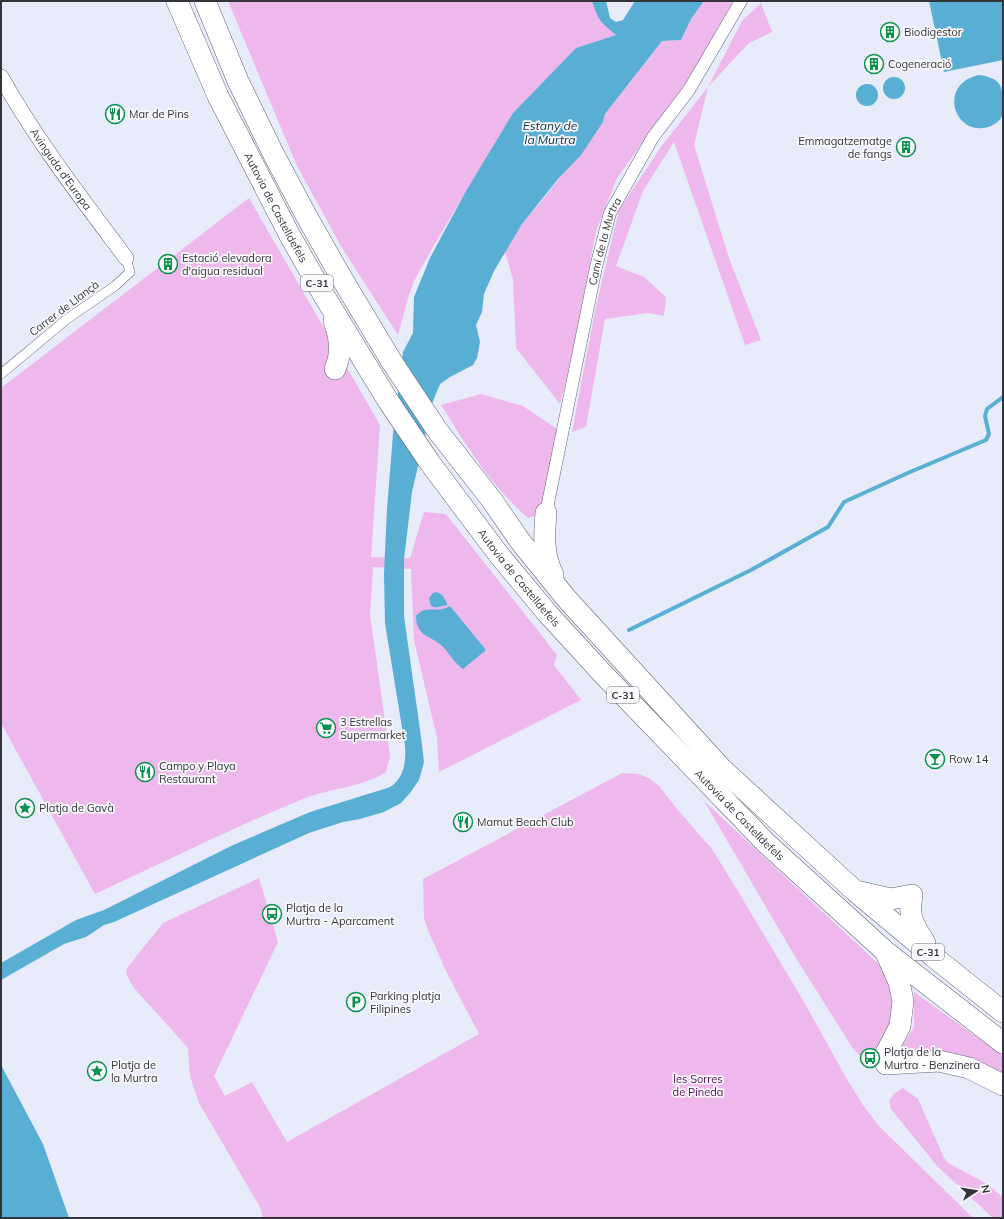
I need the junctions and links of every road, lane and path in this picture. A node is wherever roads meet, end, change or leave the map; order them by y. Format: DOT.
graph roads {
  1 [pos="177,1"];
  2 [pos="205,1"];
  3 [pos="741,1"];
  4 [pos="1,77"];
  5 [pos="126,258"];
  6 [pos="323,294"];
  7 [pos="1,374"];
  8 [pos="375,380"];
  9 [pos="491,499"];
  10 [pos="546,513"];
  11 [pos="566,598"];
  12 [pos="855,891"];
  13 [pos="886,952"];
  14 [pos="934,957"];
  15 [pos="1003,1012"];
  16 [pos="1003,1043"];
  17 [pos="1003,1085"];
  1 -- 6 [label="highway, Autovia de Castelldefels / C-31"];
  2 -- 9 [label="highway, Autovia de Castelldefels / C-31"];
  3 -- 10 [label="street, Camí de la Murtra"];
  4 -- 5 [label="street, Avinguda d'Europa"];
  5 -- 7 [label="street, Carrer de Llançà"];
  6 -- 8 [label="highway, Autovia de Castelldefels / C-31"];
  6 -- 8 [label="highway"];
  8 -- 13 [label="highway, Autovia de Castelldefels / C-31"];
  9 -- 10 [label="highway"];
  9 -- 11 [label="highway, Autovia de Castelldefels / C-31"];
  10 -- 11 [label="highway"];
  11 -- 12 [label="highway, Autovia de Castelldefels / C-31"];
  12 -- 14 [label="highway, Autovia de Castelldefels / C-31"];
  12 -- 14 [label="highway"];
  13 -- 16 [label="highway, Autovia de Castelldefels / C-31"];
  13 -- 17 [label="highway"];
  14 -- 15 [label="highway, Autovia de Castelldefels / C-31"];
}
